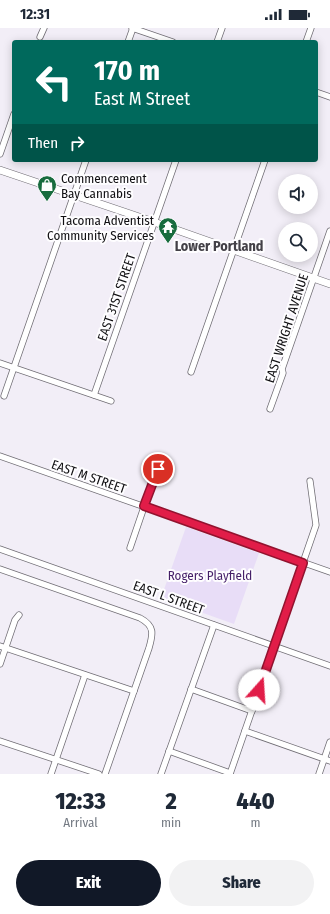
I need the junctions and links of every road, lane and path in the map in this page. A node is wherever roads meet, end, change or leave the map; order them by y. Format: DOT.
graph roads {
  1 [pos="44,28"];
  2 [pos="132,28"];
  3 [pos="222,28"];
  4 [pos="311,28"];
  5 [pos="40,37"];
  6 [pos="129,40"];
  7 [pos="167,40"];
  8 [pos="218,40"];
  9 [pos="307,40"];
  10 [pos="318,93"];
  11 [pos="330,97"];
  12 [pos="12,120"];
  13 [pos="0,154"];
  14 [pos="85,162"];
  15 [pos="175,162"];
  16 [pos="264,162"];
  17 [pos="0,170"];
  18 [pos="74,195"];
  19 [pos="154,222"];
  20 [pos="330,231"];
  21 [pos="234,250"];
  22 [pos="313,279"];
  23 [pos="330,284"];
  24 [pos="0,363"];
  25 [pos="14,368"];
  26 [pos="191,372"];
  27 [pos="94,395"];
  28 [pos="4,396"];
  29 [pos="111,402"];
  30 [pos="270,410"];
  31 [pos="0,456"];
  32 [pos="158,469"];
  33 [pos="310,481"];
  34 [pos="144,506"];
  35 [pos="130,548"];
  36 [pos="0,550"];
  37 [pos="303,563"];
  38 [pos="0,569"];
  39 [pos="330,572"];
  40 [pos="19,614"];
  41 [pos="214,625"];
  42 [pos="3,647"];
  43 [pos="274,647"];
  44 [pos="0,664"];
  45 [pos="330,666"];
  46 [pos="85,675"];
  47 [pos="191,690"];
  48 [pos="134,692"];
  49 [pos="252,711"];
  50 [pos="245,731"];
  51 [pos="0,741"];
  52 [pos="330,742"];
  53 [pos="169,751"];
  54 [pos="56,760"];
  55 [pos="327,760"];
  56 [pos="51,774"];
  57 [pos="99,774"];
  58 [pos="105,774"];
  59 [pos="161,774"];
  60 [pos="230,774"];
  61 [pos="319,774"];
  1 -- 5 [label="street"];
  2 -- 6 [label="street"];
  2 -- 7 [label="street"];
  3 -- 8 [label="street"];
  4 -- 9 [label="street"];
  10 -- 11 [label="street"];
  12 -- 13 [label="street"];
  14 -- 18 [label="street"];
  15 -- 19 [label="street, EAST 31ST STREET"];
  16 -- 21 [label="street"];
  17 -- 18 [label="main road"];
  18 -- 19 [label="main road"];
  18 -- 25 [label="street"];
  19 -- 21 [label="main road"];
  19 -- 27 [label="street, EAST 31ST STREET"];
  20 -- 22 [label="street, EAST WRIGHT AVENUE"];
  21 -- 22 [label="main road"];
  21 -- 26 [label="street"];
  22 -- 23 [label="main road"];
  22 -- 30 [label="street, EAST WRIGHT AVENUE"];
  24 -- 25 [label="street"];
  25 -- 27 [label="street"];
  25 -- 28 [label="street"];
  27 -- 29 [label="street"];
  31 -- 34 [label="street, EAST M STREET"];
  32 -- 34 [label="street"];
  33 -- 37 [label="street"];
  34 -- 35 [label="street"];
  34 -- 37 [label="street, EAST M STREET"];
  36 -- 41 [label="street, EAST L STREET"];
  37 -- 39 [label="street, EAST M STREET"];
  37 -- 43 [label="street"];
  38 -- 48 [label="street"];
  40 -- 42 [label="street"];
  41 -- 43 [label="street, EAST L STREET"];
  41 -- 47 [label="street"];
  42 -- 44 [label="street"];
  42 -- 46 [label="street"];
  43 -- 45 [label="street, EAST L STREET"];
  43 -- 49 [label="street"];
  46 -- 48 [label="street"];
  46 -- 54 [label="street"];
  47 -- 49 [label="street"];
  47 -- 53 [label="street"];
  48 -- 58 [label="street"];
  49 -- 50 [label="street"];
  50 -- 55 [label="street"];
  50 -- 60 [label="street"];
  51 -- 54 [label="street"];
  52 -- 55 [label="street"];
  53 -- 59 [label="street"];
  53 -- 60 [label="street"];
  54 -- 56 [label="street"];
  54 -- 57 [label="street"];
  55 -- 61 [label="street"];
}
